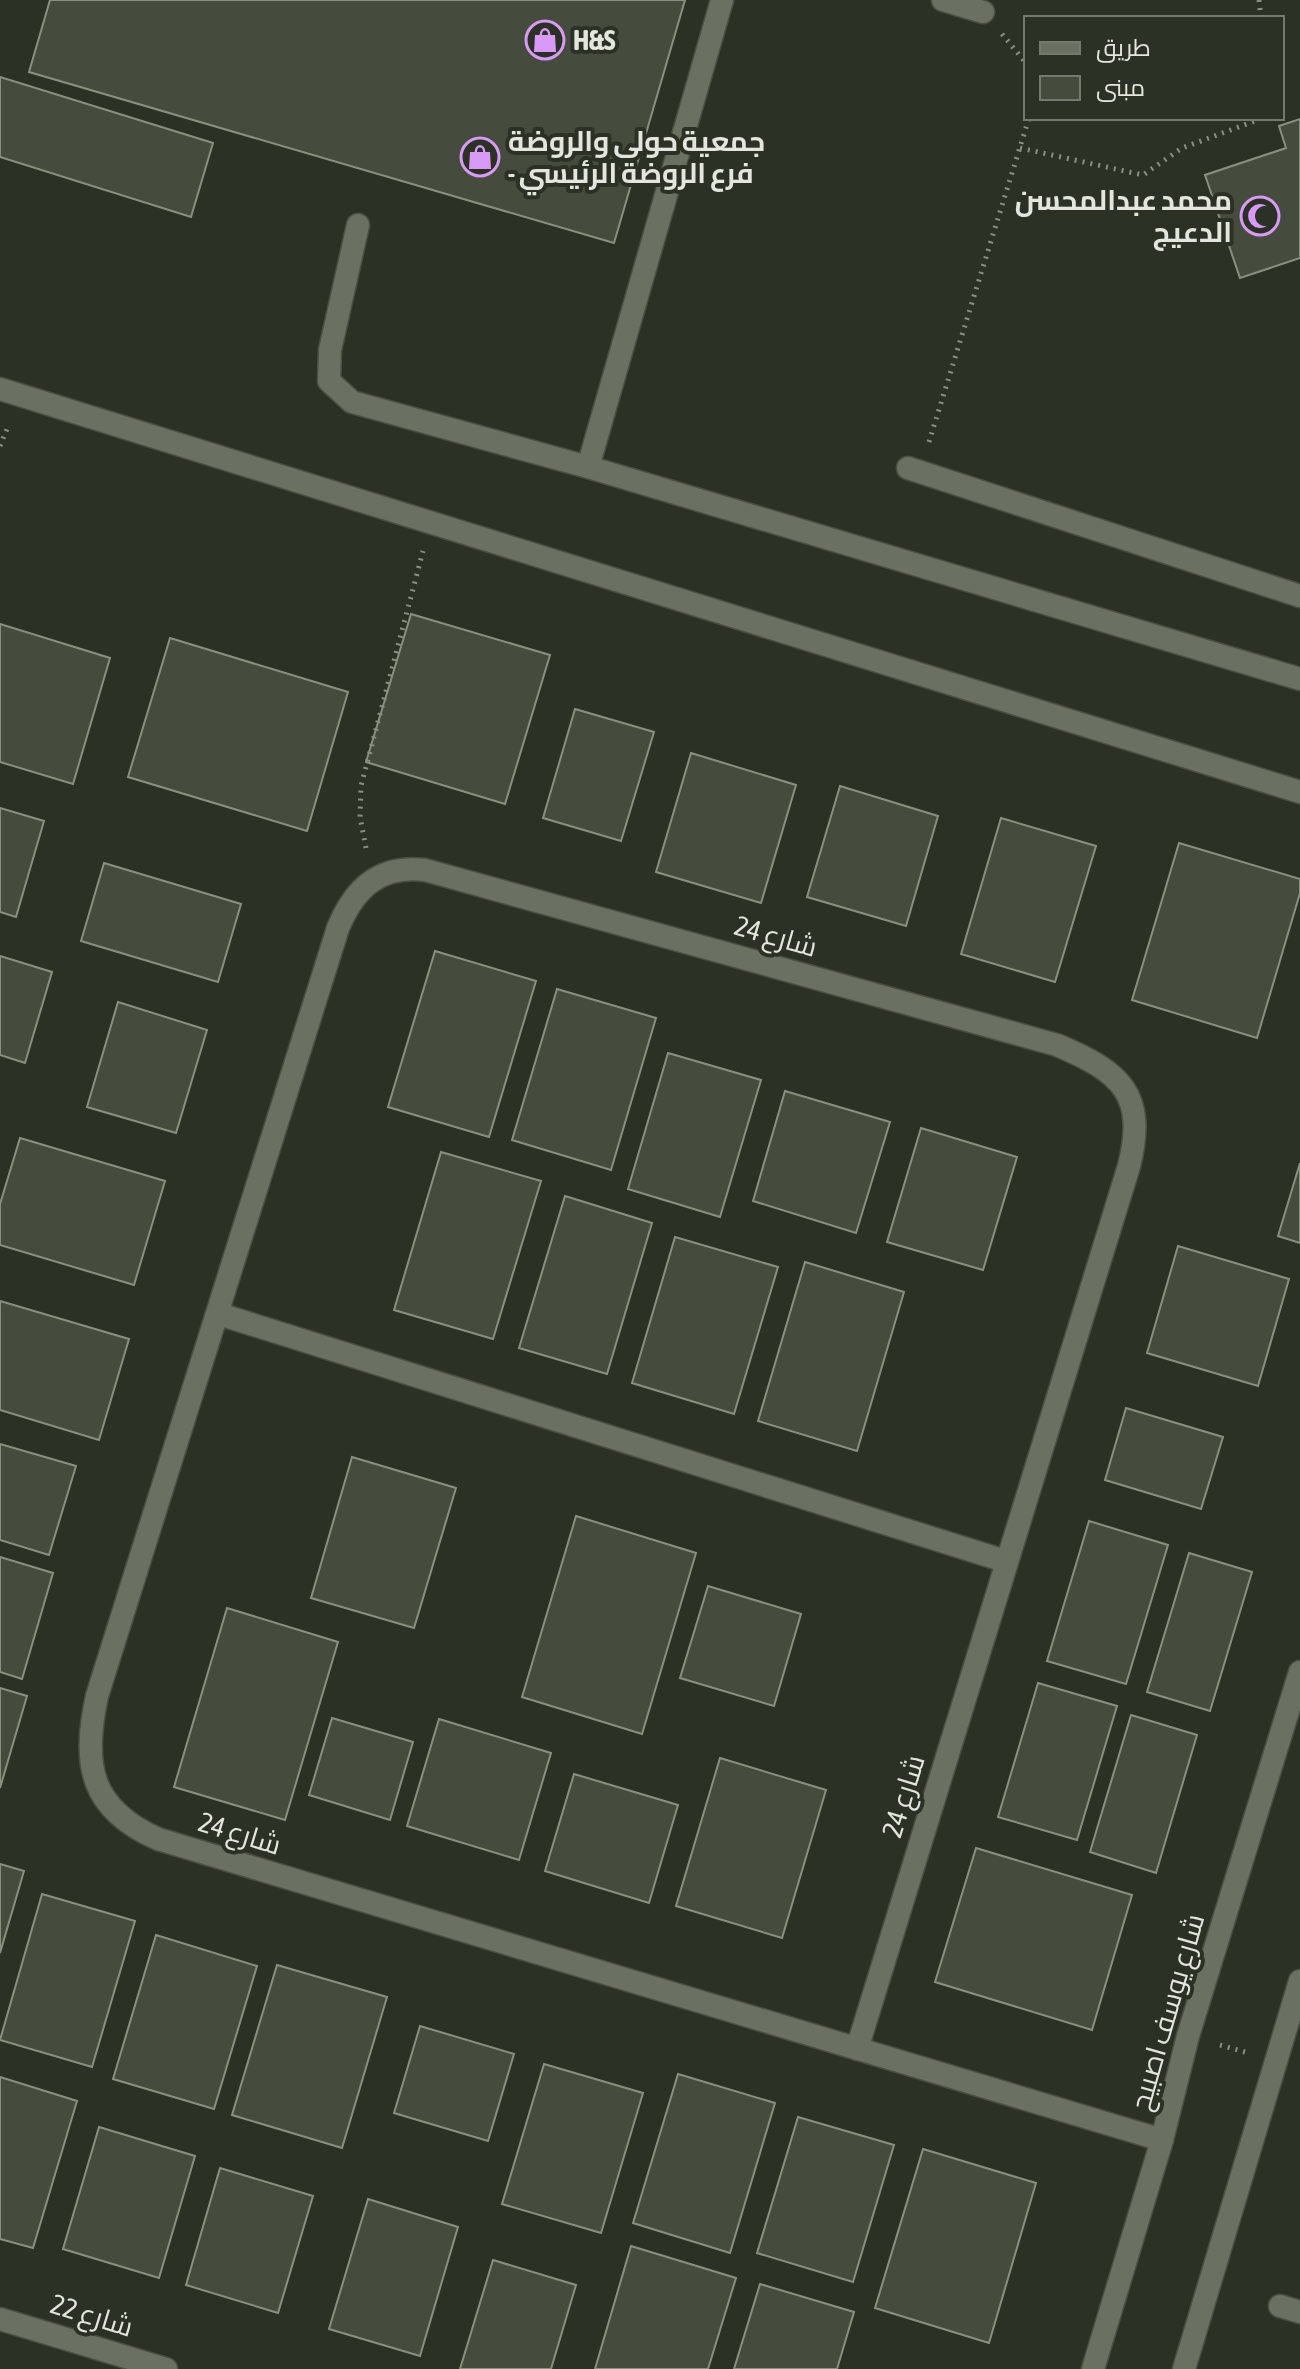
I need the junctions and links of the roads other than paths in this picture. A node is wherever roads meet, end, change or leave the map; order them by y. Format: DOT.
graph roads {
  1 [pos="722,0"];
  2 [pos="943,0"];
  3 [pos="983,12"];
  4 [pos="358,225"];
  5 [pos="0,389"];
  6 [pos="588,467"];
  7 [pos="908,468"];
  8 [pos="1300,596"];
  9 [pos="1300,679"];
  10 [pos="1300,792"];
  11 [pos="219,1314"];
  12 [pos="1005,1561"];
  13 [pos="1300,1672"];
  14 [pos="1300,1981"];
  15 [pos="857,2049"];
  16 [pos="1162,2140"];
  17 [pos="0,2319"];
  18 [pos="166,2369"];
  19 [pos="1093,2369"];
  20 [pos="1184,2369"];
  1 -- 6 [label="street"];
  2 -- 3 [label="street"];
  4 -- 6 [label="street"];
  5 -- 10 [label="street"];
  6 -- 9 [label="street"];
  7 -- 8 [label="street"];
  11 -- 12 [label="street"];
  11 -- 12 [label="street, شارع 24"];
  11 -- 15 [label="street, شارع 24"];
  12 -- 15 [label="street, شارع 24"];
  13 -- 16 [label="street, شارع يوسف اصبيح"];
  14 -- 20 [label="street"];
  15 -- 16 [label="street, شارع 24"];
  16 -- 19 [label="street, شارع يوسف اصبيح"];
  17 -- 18 [label="street, شارع 22"];
}
